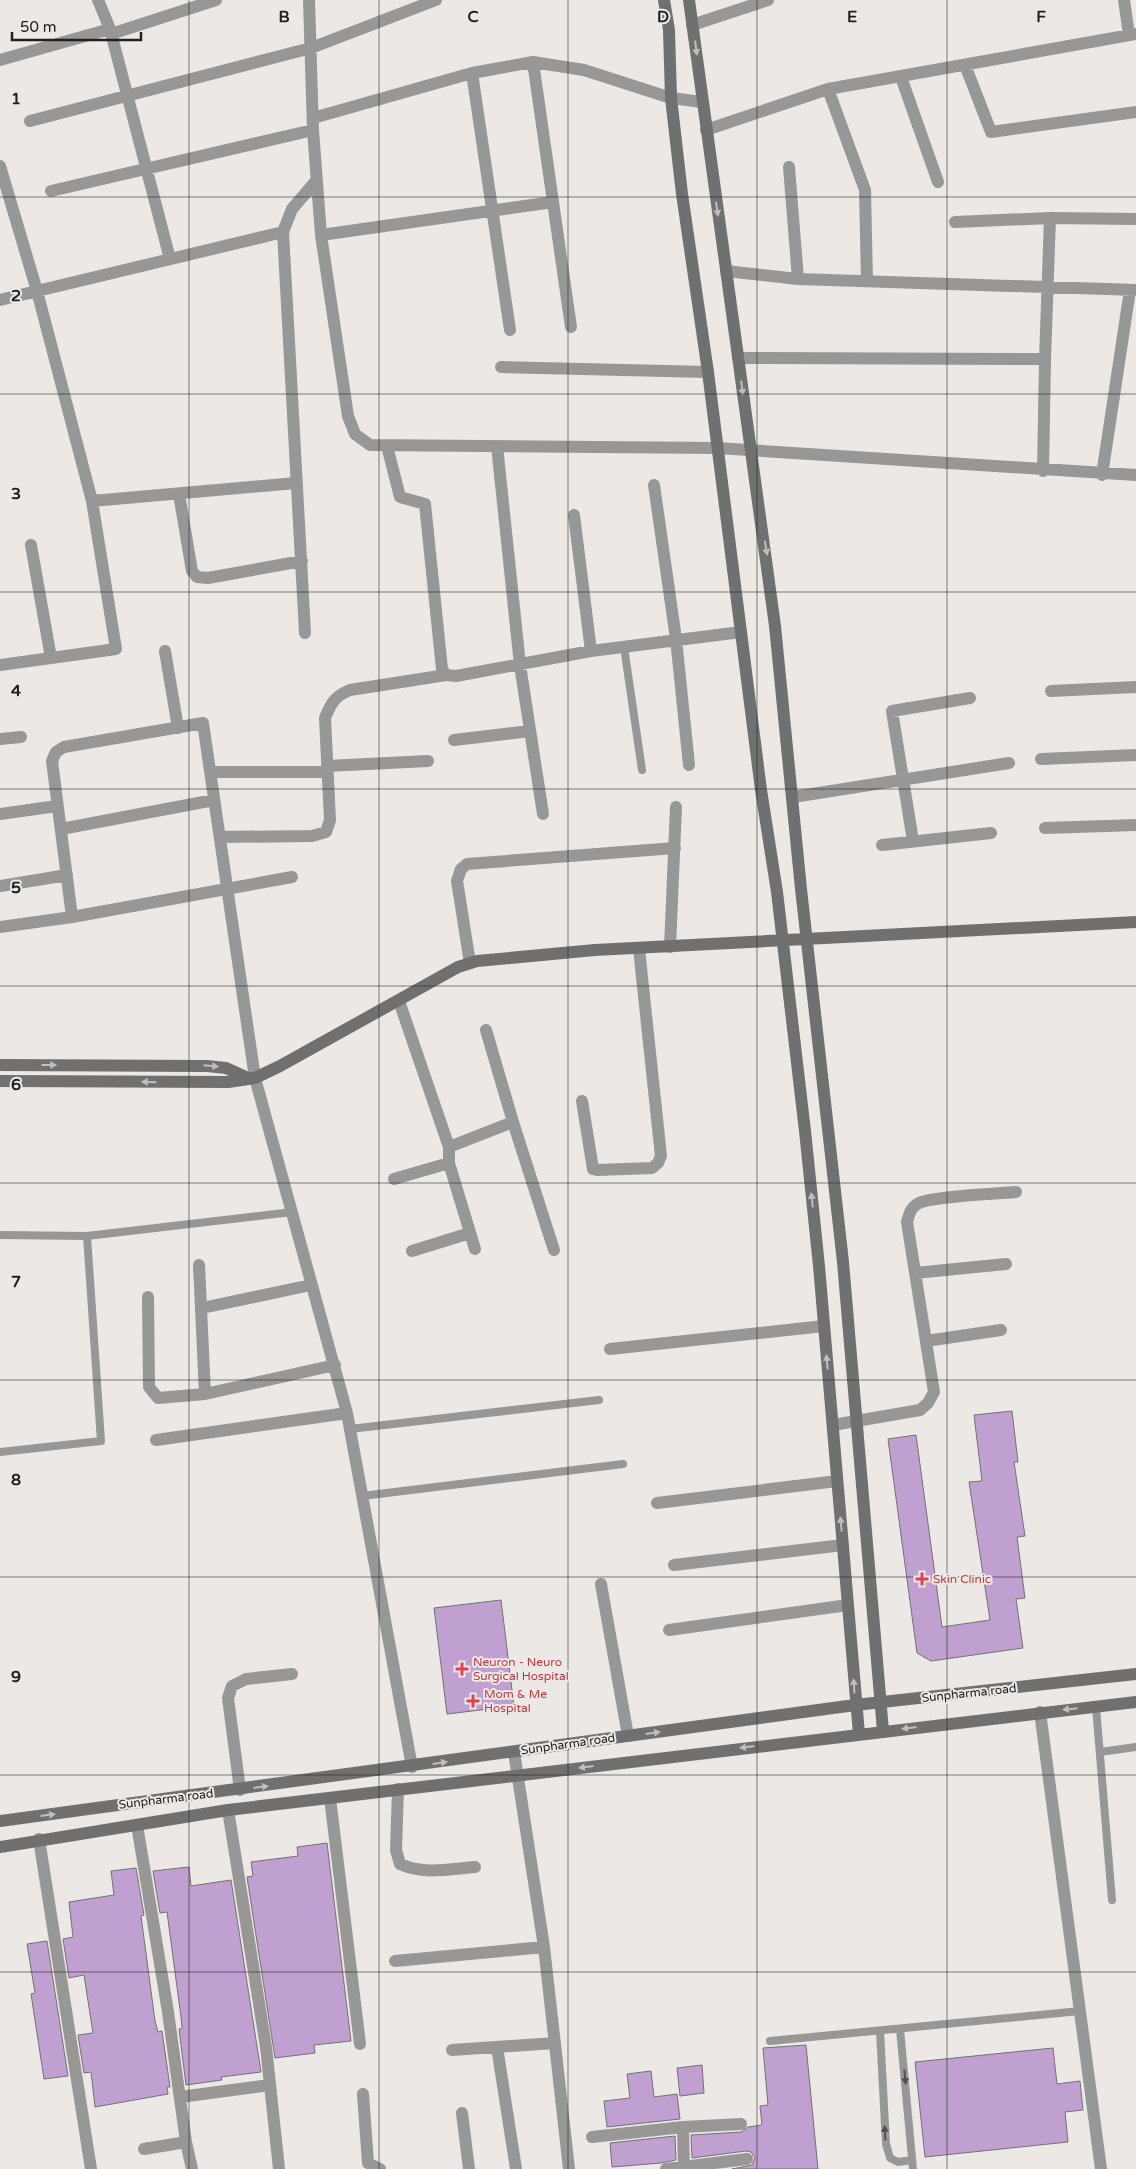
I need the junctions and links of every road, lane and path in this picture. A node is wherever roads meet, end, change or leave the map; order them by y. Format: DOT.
graph roads {
  1 [pos="98,0"];
  2 [pos="216,0"];
  3 [pos="308,0"];
  4 [pos="436,0"];
  5 [pos="664,0"];
  6 [pos="689,0"];
  7 [pos="768,0"];
  8 [pos="1124,0"];
  9 [pos="692,25"];
  10 [pos="110,31"];
  11 [pos="1132,34"];
  12 [pos="311,48"];
  13 [pos="0,60"];
  14 [pos="534,62"];
  15 [pos="965,65"];
  16 [pos="472,72"];
  17 [pos="901,77"];
  18 [pos="828,90"];
  19 [pos="127,96"];
  20 [pos="671,98"];
  21 [pos="702,102"];
  22 [pos="1136,112"];
  23 [pos="30,121"];
  24 [pos="313,124"];
  25 [pos="706,130"];
  26 [pos="0,166"];
  27 [pos="789,167"];
  28 [pos="147,170"];
  29 [pos="316,180"];
  30 [pos="938,182"];
  31 [pos="51,191"];
  32 [pos="553,202"];
  33 [pos="5,203"];
  34 [pos="492,211"];
  35 [pos="1050,218"];
  36 [pos="1136,219"];
  37 [pos="955,222"];
  38 [pos="283,232"];
  39 [pos="321,235"];
  40 [pos="170,259"];
  41 [pos="726,271"];
  42 [pos="798,279"];
  43 [pos="867,281"];
  44 [pos="1048,287"];
  45 [pos="1133,290"];
  46 [pos="37,291"];
  47 [pos="0,300"];
  48 [pos="572,328"];
  49 [pos="510,330"];
  50 [pos="738,358"];
  51 [pos="1045,359"];
  52 [pos="501,367"];
  53 [pos="708,372"];
  54 [pos="388,446"];
  55 [pos="497,446"];
  56 [pos="717,448"];
  57 [pos="750,452"];
  58 [pos="1043,471"];
  59 [pos="1102,475"];
  60 [pos="1136,475"];
  61 [pos="296,483"];
  62 [pos="654,485"];
  63 [pos="179,494"];
  64 [pos="92,501"];
  65 [pos="574,515"];
  66 [pos="31,545"];
  67 [pos="302,561"];
  68 [pos="741,632"];
  69 [pos="305,633"];
  70 [pos="676,639"];
  71 [pos="624,647"];
  72 [pos="165,651"];
  73 [pos="591,651"];
  74 [pos="50,658"];
  75 [pos="0,664"];
  76 [pos="520,665"];
  77 [pos="446,676"];
  78 [pos="1136,687"];
  79 [pos="1051,691"];
  80 [pos="970,698"];
  81 [pos="178,728"];
  82 [pos="530,732"];
  83 [pos="21,737"];
  84 [pos="0,739"];
  85 [pos="454,740"];
  86 [pos="1136,755"];
  87 [pos="1041,758"];
  88 [pos="428,761"];
  89 [pos="1009,763"];
  90 [pos="689,765"];
  91 [pos="327,769"];
  92 [pos="642,770"];
  93 [pos="210,772"];
  94 [pos="903,781"];
  95 [pos="793,797"];
  96 [pos="214,800"];
  97 [pos="58,806"];
  98 [pos="676,807"];
  99 [pos="0,814"];
  100 [pos="542,814"];
  101 [pos="1136,825"];
  102 [pos="1045,828"];
  103 [pos="61,829"];
  104 [pos="991,833"];
  105 [pos="220,837"];
  106 [pos="913,841"];
  107 [pos="882,845"];
  108 [pos="674,848"];
  109 [pos="67,875"];
  110 [pos="292,877"];
  111 [pos="0,886"];
  112 [pos="227,888"];
  113 [pos="72,917"];
  114 [pos="1136,922"];
  115 [pos="0,927"];
  116 [pos="807,939"];
  117 [pos="783,940"];
  118 [pos="670,947"];
  119 [pos="640,949"];
  120 [pos="470,963"];
  121 [pos="398,1001"];
  122 [pos="486,1030"];
  123 [pos="0,1065"];
  124 [pos="253,1078"];
  125 [pos="0,1081"];
  126 [pos="582,1101"];
  127 [pos="513,1122"];
  128 [pos="449,1147"];
  129 [pos="449,1163"];
  130 [pos="394,1179"];
  131 [pos="1016,1192"];
  132 [pos="292,1212"];
  133 [pos="470,1233"];
  134 [pos="0,1235"];
  135 [pos="87,1236"];
  136 [pos="475,1249"];
  137 [pos="554,1250"];
  138 [pos="412,1251"];
  139 [pos="1006,1264"];
  140 [pos="199,1265"];
  141 [pos="915,1273"];
  142 [pos="311,1286"];
  143 [pos="148,1298"];
  144 [pos="202,1308"];
  145 [pos="824,1326"];
  146 [pos="1001,1330"];
  147 [pos="926,1341"];
  148 [pos="610,1349"];
  149 [pos="335,1365"];
  150 [pos="205,1394"];
  151 [pos="598,1400"];
  152 [pos="347,1413"];
  153 [pos="857,1422"];
  154 [pos="833,1425"];
  155 [pos="350,1430"];
  156 [pos="156,1440"];
  157 [pos="0,1452"];
  158 [pos="623,1464"];
  159 [pos="838,1481"];
  160 [pos="362,1496"];
  161 [pos="657,1503"];
  162 [pos="843,1545"];
  163 [pos="674,1565"];
  164 [pos="601,1584"];
  165 [pos="848,1605"];
  166 [pos="669,1630"];
  167 [pos="292,1674"];
  168 [pos="1136,1674"];
  169 [pos="880,1702"];
  170 [pos="1136,1702"];
  171 [pos="855,1705"];
  172 [pos="1096,1707"];
  173 [pos="1040,1712"];
  174 [pos="883,1731"];
  175 [pos="859,1734"];
  176 [pos="628,1736"];
  177 [pos="1136,1747"];
  178 [pos="514,1752"];
  179 [pos="1100,1752"];
  180 [pos="412,1767"];
  181 [pos="518,1775"];
  182 [pos="240,1790"];
  183 [pos="398,1790"];
  184 [pos="330,1798"];
  185 [pos="228,1810"];
  186 [pos="0,1821"];
  187 [pos="137,1825"];
  188 [pos="39,1839"];
  189 [pos="0,1847"];
  190 [pos="475,1867"];
  191 [pos="1112,1900"];
  192 [pos="544,1948"];
  193 [pos="395,1961"];
  194 [pos="1080,2011"];
  195 [pos="900,2029"];
  196 [pos="880,2031"];
  197 [pos="770,2041"];
  198 [pos="555,2043"];
  199 [pos="360,2044"];
  200 [pos="497,2047"];
  201 [pos="452,2050"];
  202 [pos="270,2085"];
  203 [pos="363,2094"];
  204 [pos="180,2097"];
  205 [pos="462,2113"];
  206 [pos="741,2124"];
  207 [pos="683,2127"];
  208 [pos="592,2137"];
  209 [pos="186,2142"];
  210 [pos="144,2149"];
  211 [pos="747,2159"];
  212 [pos="912,2160"];
  213 [pos="684,2168"];
  214 [pos="91,2169"];
  215 [pos="192,2169"];
  216 [pos="280,2169"];
  217 [pos="380,2169"];
  218 [pos="469,2169"];
  219 [pos="516,2169"];
  220 [pos="568,2169"];
  221 [pos="666,2169"];
  222 [pos="913,2169"];
  223 [pos="1101,2169"];
  1 -- 10 [label="street"];
  2 -- 10 [label="street"];
  3 -- 12 [label="street"];
  4 -- 12 [label="street"];
  5 -- 20 [label="street"];
  6 -- 9 [label="street"];
  7 -- 9 [label="street"];
  8 -- 11 [label="street"];
  9 -- 21 [label="street, one-way"];
  10 -- 13 [label="street"];
  10 -- 19 [label="street"];
  11 -- 15 [label="street"];
  12 -- 19 [label="street"];
  12 -- 24 [label="street"];
  14 -- 16 [label="street"];
  14 -- 20 [label="street"];
  14 -- 32 [label="street"];
  15 -- 17 [label="street"];
  15 -- 22 [label="street"];
  16 -- 24 [label="street"];
  16 -- 34 [label="street"];
  17 -- 18 [label="street"];
  17 -- 30 [label="street"];
  18 -- 25 [label="street"];
  18 -- 43 [label="street"];
  19 -- 23 [label="street"];
  19 -- 28 [label="street"];
  20 -- 21 [label="street"];
  20 -- 53 [label="street"];
  21 -- 25 [label="street"];
  24 -- 28 [label="street"];
  24 -- 29 [label="street"];
  25 -- 41 [label="street, one-way"];
  26 -- 33 [label="street"];
  27 -- 42 [label="street"];
  28 -- 31 [label="street"];
  28 -- 40 [label="street"];
  29 -- 38 [label="street"];
  29 -- 39 [label="street"];
  32 -- 34 [label="street"];
  32 -- 48 [label="street"];
  33 -- 46 [label="street"];
  34 -- 39 [label="street"];
  34 -- 49 [label="street"];
  35 -- 36 [label="street"];
  35 -- 37 [label="street"];
  35 -- 44 [label="street"];
  38 -- 40 [label="street"];
  38 -- 61 [label="street"];
  39 -- 54 [label="street"];
  40 -- 46 [label="street"];
  41 -- 42 [label="street"];
  41 -- 50 [label="street"];
  42 -- 43 [label="street"];
  43 -- 44 [label="street"];
  44 -- 45 [label="street"];
  44 -- 51 [label="street"];
  45 -- 59 [label="street"];
  46 -- 47 [label="street"];
  46 -- 64 [label="street"];
  50 -- 51 [label="street"];
  50 -- 57 [label="street, one-way"];
  51 -- 58 [label="street"];
  52 -- 53 [label="street"];
  53 -- 56 [label="street"];
  54 -- 55 [label="street"];
  54 -- 77 [label="street"];
  55 -- 56 [label="street"];
  55 -- 76 [label="street"];
  56 -- 57 [label="street"];
  56 -- 68 [label="street"];
  57 -- 58 [label="street"];
  57 -- 95 [label="street, one-way"];
  58 -- 59 [label="street"];
  59 -- 60 [label="street"];
  61 -- 63 [label="street"];
  61 -- 67 [label="street"];
  62 -- 70 [label="street"];
  63 -- 64 [label="street"];
  63 -- 67 [label="street"];
  64 -- 74 [label="street"];
  65 -- 73 [label="street"];
  66 -- 74 [label="street"];
  67 -- 69 [label="street"];
  68 -- 70 [label="street"];
  68 -- 117 [label="street"];
  70 -- 71 [label="street"];
  70 -- 90 [label="street"];
  71 -- 73 [label="street"];
  71 -- 92 [label="lane"];
  72 -- 81 [label="street"];
  73 -- 76 [label="street"];
  74 -- 75 [label="street"];
  76 -- 77 [label="street"];
  76 -- 82 [label="street"];
  77 -- 91 [label="street"];
  78 -- 79 [label="street"];
  80 -- 94 [label="street"];
  81 -- 93 [label="street"];
  81 -- 97 [label="street"];
  82 -- 85 [label="street"];
  82 -- 100 [label="street"];
  83 -- 84 [label="street"];
  86 -- 87 [label="street"];
  88 -- 91 [label="street"];
  89 -- 94 [label="street"];
  91 -- 93 [label="street"];
  91 -- 105 [label="street"];
  93 -- 96 [label="street"];
  94 -- 95 [label="street"];
  94 -- 106 [label="street"];
  95 -- 116 [label="street"];
  96 -- 103 [label="street"];
  96 -- 105 [label="street"];
  97 -- 99 [label="street"];
  97 -- 103 [label="street"];
  98 -- 108 [label="street"];
  101 -- 102 [label="street"];
  103 -- 109 [label="street"];
  104 -- 106 [label="street"];
  105 -- 112 [label="street"];
  106 -- 107 [label="street"];
  108 -- 118 [label="street"];
  108 -- 120 [label="street"];
  109 -- 111 [label="street"];
  109 -- 113 [label="street"];
  110 -- 112 [label="street"];
  112 -- 113 [label="street"];
  112 -- 124 [label="street"];
  113 -- 115 [label="street"];
  114 -- 116 [label="street"];
  116 -- 117 [label="street"];
  116 -- 153 [label="street"];
  117 -- 118 [label="street"];
  145 -- 117 [label="street, one-way"];
  118 -- 119 [label="street"];
  119 -- 120 [label="street"];
  119 -- 126 [label="street"];
  120 -- 121 [label="street"];
  121 -- 124 [label="street"];
  121 -- 128 [label="street"];
  122 -- 127 [label="street"];
  123 -- 124 [label="street, one-way"];
  124 -- 125 [label="street, one-way"];
  124 -- 132 [label="street"];
  127 -- 128 [label="street"];
  127 -- 137 [label="street"];
  128 -- 129 [label="street"];
  129 -- 130 [label="street"];
  129 -- 133 [label="street"];
  131 -- 141 [label="street"];
  132 -- 135 [label="lane"];
  132 -- 142 [label="street"];
  133 -- 136 [label="street"];
  133 -- 138 [label="street"];
  134 -- 135 [label="lane"];
  135 -- 157 [label="lane"];
  139 -- 141 [label="street"];
  140 -- 144 [label="street"];
  141 -- 147 [label="street"];
  142 -- 144 [label="street"];
  142 -- 149 [label="street"];
  143 -- 150 [label="street"];
  144 -- 150 [label="street"];
  145 -- 148 [label="street"];
  154 -- 145 [label="street, one-way"];
  146 -- 147 [label="street"];
  147 -- 153 [label="street"];
  149 -- 150 [label="street"];
  149 -- 152 [label="street"];
  151 -- 155 [label="lane"];
  152 -- 155 [label="street"];
  152 -- 156 [label="street"];
  153 -- 154 [label="street"];
  153 -- 169 [label="street"];
  154 -- 159 [label="street"];
  155 -- 160 [label="street"];
  158 -- 160 [label="lane"];
  159 -- 161 [label="street"];
  162 -- 159 [label="street, one-way"];
  160 -- 180 [label="street"];
  162 -- 163 [label="street"];
  162 -- 165 [label="street"];
  164 -- 176 [label="street"];
  165 -- 166 [label="street"];
  171 -- 165 [label="street, one-way"];
  167 -- 182 [label="street"];
  168 -- 169 [label="street, Sunpharma road"];
  169 -- 171 [label="street, Sunpharma road"];
  169 -- 174 [label="street"];
  170 -- 172 [label="street, Sunpharma road"];
  171 -- 175 [label="street"];
  176 -- 171 [label="street, Sunpharma road, one-way"];
  172 -- 173 [label="street, Sunpharma road, one-way"];
  172 -- 179 [label="lane"];
  173 -- 174 [label="street, Sunpharma road, one-way"];
  173 -- 194 [label="street"];
  174 -- 175 [label="street, Sunpharma road"];
  175 -- 181 [label="street, Sunpharma road, one-way"];
  176 -- 178 [label="street, Sunpharma road"];
  177 -- 179 [label="lane"];
  180 -- 178 [label="street, Sunpharma road, one-way"];
  178 -- 181 [label="street"];
  179 -- 191 [label="lane"];
  182 -- 180 [label="street, Sunpharma road, one-way"];
  181 -- 183 [label="street, Sunpharma road"];
  181 -- 192 [label="street"];
  186 -- 182 [label="street, Sunpharma road, one-way"];
  183 -- 184 [label="street, Sunpharma road"];
  183 -- 190 [label="street"];
  184 -- 185 [label="street, Sunpharma road"];
  184 -- 199 [label="street"];
  185 -- 187 [label="street, Sunpharma road"];
  185 -- 202 [label="street"];
  187 -- 188 [label="street, Sunpharma road"];
  187 -- 204 [label="street"];
  188 -- 189 [label="street, Sunpharma road"];
  188 -- 214 [label="street"];
  192 -- 193 [label="street"];
  192 -- 198 [label="street"];
  194 -- 195 [label="lane"];
  194 -- 223 [label="street"];
  195 -- 196 [label="lane"];
  195 -- 212 [label="lane, one-way"];
  196 -- 197 [label="lane"];
  212 -- 196 [label="lane, one-way"];
  198 -- 200 [label="street"];
  198 -- 220 [label="street"];
  200 -- 201 [label="street"];
  200 -- 219 [label="street"];
  202 -- 204 [label="street"];
  202 -- 216 [label="street"];
  203 -- 217 [label="street"];
  204 -- 209 [label="street"];
  205 -- 218 [label="street"];
  206 -- 207 [label="street"];
  207 -- 208 [label="street"];
  207 -- 213 [label="street"];
  209 -- 210 [label="street"];
  209 -- 215 [label="street"];
  211 -- 213 [label="street"];
  212 -- 222 [label="lane"];
  213 -- 221 [label="street"];
}
